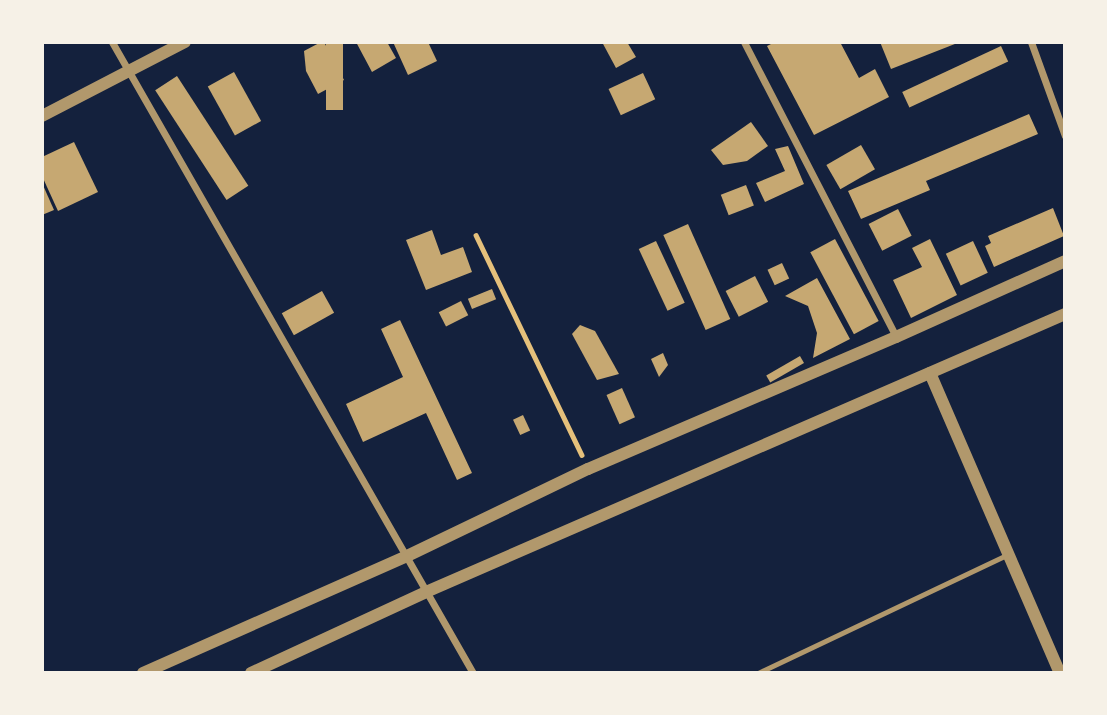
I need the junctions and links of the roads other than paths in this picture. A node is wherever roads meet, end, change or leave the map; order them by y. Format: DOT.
graph roads {
  1 [pos="112,42"];
  2 [pos="185,42"];
  3 [pos="744,42"];
  4 [pos="1031,42"];
  5 [pos="129,71"];
  6 [pos="42,116"];
  7 [pos="1065,136"];
  8 [pos="1065,261"];
  9 [pos="1065,314"];
  10 [pos="896,337"];
  11 [pos="930,373"];
  12 [pos="1009,554"];
  13 [pos="405,557"];
  14 [pos="426,592"];
  15 [pos="143,673"];
  16 [pos="251,673"];
  17 [pos="473,673"];
  18 [pos="758,673"];
  19 [pos="1060,673"];
  1 -- 5 [label="street"];
  2 -- 5 [label="street"];
  3 -- 10 [label="street"];
  4 -- 7 [label="street"];
  5 -- 6 [label="street"];
  5 -- 13 [label="street"];
  8 -- 10 [label="street"];
  9 -- 11 [label="street"];
  10 -- 13 [label="street"];
  11 -- 12 [label="street"];
  11 -- 14 [label="street"];
  12 -- 18 [label="lane"];
  12 -- 19 [label="street"];
  13 -- 14 [label="street"];
  13 -- 15 [label="street"];
  14 -- 16 [label="street"];
  14 -- 17 [label="street"];
}
